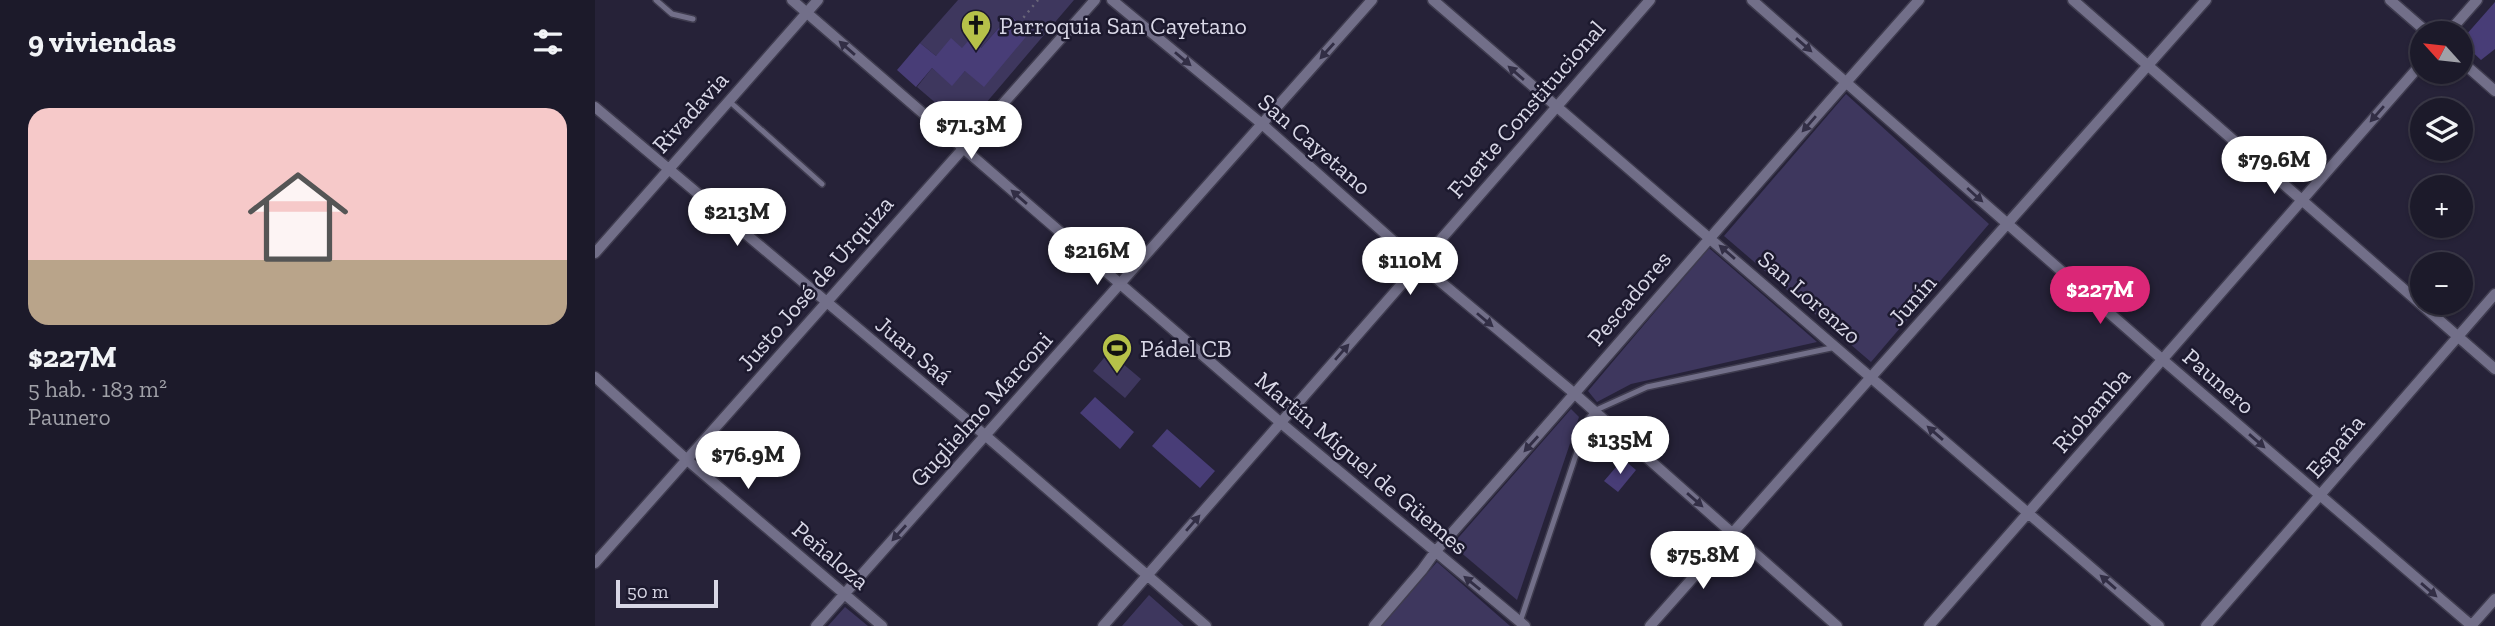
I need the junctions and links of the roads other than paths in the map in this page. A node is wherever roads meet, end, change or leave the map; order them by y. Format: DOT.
graph roads {
  1 [pos="656,0"];
  2 [pos="792,0"];
  3 [pos="818,0"];
  4 [pos="1095,0"];
  5 [pos="1112,0"];
  6 [pos="1373,0"];
  7 [pos="1433,0"];
  8 [pos="1650,0"];
  9 [pos="1752,0"];
  10 [pos="1919,0"];
  11 [pos="2073,0"];
  12 [pos="2206,0"];
  13 [pos="2390,0"];
  14 [pos="2477,0"];
  15 [pos="807,13"];
  16 [pos="693,19"];
  17 [pos="2414,21"];
  18 [pos="2459,21"];
  19 [pos="2148,65"];
  20 [pos="2473,72"];
  21 [pos="2410,77"];
  22 [pos="1847,81"];
  23 [pos="2495,91"];
  24 [pos="729,101"];
  25 [pos="595,107"];
  26 [pos="1555,107"];
  27 [pos="1262,124"];
  28 [pos="962,147"];
  29 [pos="667,170"];
  30 [pos="822,184"];
  31 [pos="2302,200"];
  32 [pos="2008,224"];
  33 [pos="1709,236"];
  34 [pos="595,253"];
  35 [pos="1418,263"];
  36 [pos="1120,284"];
  37 [pos="2495,294"];
  38 [pos="826,303"];
  39 [pos="2458,337"];
  40 [pos="1836,347"];
  41 [pos="2162,360"];
  42 [pos="2495,369"];
  43 [pos="595,377"];
  44 [pos="1871,378"];
  45 [pos="1575,394"];
  46 [pos="1594,411"];
  47 [pos="1281,423"];
  48 [pos="986,436"];
  49 [pos="687,459"];
  50 [pos="2319,496"];
  51 [pos="2028,513"];
  52 [pos="1733,534"];
  53 [pos="1435,552"];
  54 [pos="595,563"];
  55 [pos="1148,575"];
  56 [pos="845,594"];
  57 [pos="2495,599"];
  58 [pos="1523,624"];
  59 [pos="816,626"];
  60 [pos="882,626"];
  61 [pos="1103,626"];
  62 [pos="1206,626"];
  63 [pos="1374,626"];
  64 [pos="1650,626"];
  65 [pos="1837,626"];
  66 [pos="1930,626"];
  67 [pos="2159,626"];
  68 [pos="2206,626"];
  69 [pos="2471,626"];
  1 -- 16 [label="lane"];
  2 -- 15 [label="street, Martín Miguel de Güemes"];
  3 -- 15 [label="street, Rivadavia"];
  4 -- 28 [label="street, Justo José de Urquiza"];
  5 -- 27 [label="street, San Cayetano, one-way"];
  6 -- 27 [label="street, Guglielmo Marconi, one-way"];
  26 -- 7 [label="street, San Lorenzo, one-way"];
  8 -- 26 [label="street, Fuerte Constitucional"];
  9 -- 22 [label="street, Paunero, one-way"];
  10 -- 22 [label="street, Pescadores"];
  11 -- 19 [label="street"];
  12 -- 19 [label="street, Junín"];
  13 -- 17 [label="street"];
  14 -- 18 [label="street"];
  15 -- 24 [label="street, Rivadavia"];
  28 -- 15 [label="street, Martín Miguel de Güemes, one-way"];
  19 -- 31 [label="street"];
  19 -- 32 [label="street, Junín"];
  20 -- 23 [label="street"];
  21 -- 31 [label="street, Riobamba, one-way"];
  22 -- 32 [label="street, Paunero, one-way"];
  22 -- 33 [label="street, Pescadores, one-way"];
  24 -- 29 [label="street, Rivadavia"];
  24 -- 30 [label="lane"];
  25 -- 29 [label="street, Juan Saá"];
  26 -- 33 [label="street, San Lorenzo"];
  26 -- 35 [label="street, Fuerte Constitucional"];
  27 -- 35 [label="street, San Cayetano"];
  27 -- 36 [label="street, Guglielmo Marconi"];
  36 -- 28 [label="street, Martín Miguel de Güemes, one-way"];
  28 -- 38 [label="street, Justo José de Urquiza"];
  29 -- 34 [label="street, Rivadavia"];
  29 -- 38 [label="street, Juan Saá"];
  31 -- 39 [label="street"];
  31 -- 41 [label="street, Riobamba"];
  32 -- 41 [label="street, Paunero"];
  32 -- 44 [label="street, Junín"];
  40 -- 33 [label="street, San Lorenzo, one-way"];
  33 -- 45 [label="street, Pescadores"];
  35 -- 45 [label="street, San Cayetano, one-way"];
  47 -- 35 [label="street, Fuerte Constitucional, one-way"];
  36 -- 47 [label="street, Martín Miguel de Güemes"];
  36 -- 48 [label="street, Guglielmo Marconi"];
  37 -- 39 [label="street, España"];
  38 -- 48 [label="street, Juan Saá"];
  38 -- 49 [label="street, Justo José de Urquiza"];
  39 -- 42 [label="street"];
  39 -- 50 [label="street, España"];
  40 -- 44 [label="street, San Lorenzo"];
  40 -- 46 [label="lane"];
  41 -- 50 [label="street, Paunero, one-way"];
  41 -- 51 [label="street, Riobamba"];
  43 -- 49 [label="street, Peñaloza"];
  51 -- 44 [label="street, San Lorenzo, one-way"];
  44 -- 52 [label="street, Junín"];
  45 -- 46 [label="street, San Cayetano"];
  45 -- 53 [label="street, Pescadores, one-way"];
  46 -- 52 [label="street, San Cayetano, one-way"];
  46 -- 58 [label="lane"];
  47 -- 53 [label="street, Martín Miguel de Güemes"];
  55 -- 47 [label="street, Fuerte Constitucional, one-way"];
  48 -- 55 [label="street, Juan Saá"];
  48 -- 56 [label="street, Guglielmo Marconi, one-way"];
  49 -- 54 [label="street, Justo José de Urquiza"];
  49 -- 56 [label="street, Peñaloza"];
  50 -- 68 [label="street, España"];
  50 -- 69 [label="street, Paunero, one-way"];
  51 -- 66 [label="street, Riobamba"];
  67 -- 51 [label="street, San Lorenzo, one-way"];
  52 -- 64 [label="street, Junín"];
  52 -- 65 [label="street, San Cayetano"];
  58 -- 53 [label="street, Martín Miguel de Güemes, one-way"];
  53 -- 63 [label="street, Pescadores"];
  55 -- 61 [label="street, Fuerte Constitucional"];
  55 -- 62 [label="street, Juan Saá"];
  56 -- 59 [label="street, Guglielmo Marconi"];
  56 -- 60 [label="street, Peñaloza"];
  57 -- 69 [label="street"];
}
